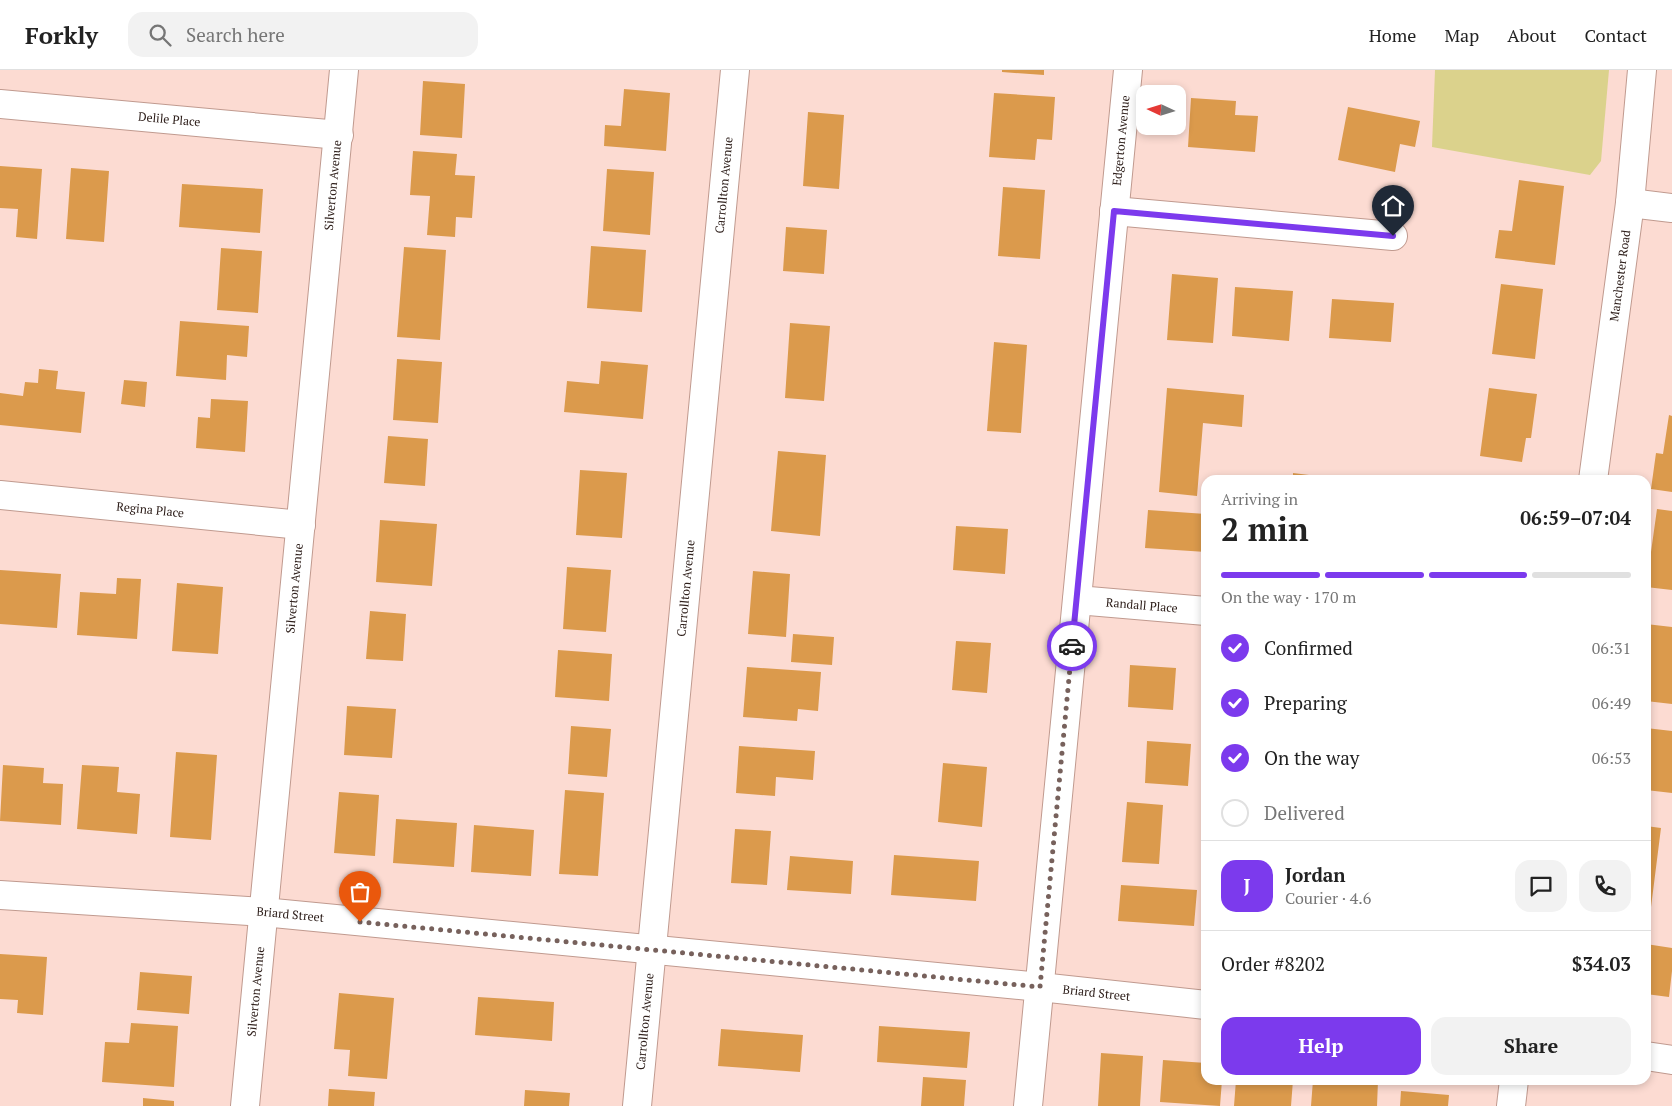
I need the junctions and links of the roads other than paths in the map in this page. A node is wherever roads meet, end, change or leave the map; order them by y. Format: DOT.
graph roads {
  1 [pos="344,70"];
  2 [pos="736,70"];
  3 [pos="1128,70"];
  4 [pos="1642,70"];
  5 [pos="0,104"];
  6 [pos="338,135"];
  7 [pos="1630,203"];
  8 [pos="1672,208"];
  9 [pos="1114,211"];
  10 [pos="1393,236"];
  11 [pos="1594,475"];
  12 [pos="0,495"];
  13 [pos="301,525"];
  14 [pos="1077,600"];
  15 [pos="1201,612"];
  16 [pos="0,895"];
  17 [pos="263,912"];
  18 [pos="652,950"];
  19 [pos="1040,987"];
  20 [pos="1201,1004"];
  21 [pos="1651,1057"];
  22 [pos="1672,1060"];
  23 [pos="1513,1085"];
  24 [pos="245,1106"];
  25 [pos="637,1106"];
  26 [pos="1028,1106"];
  27 [pos="1511,1106"];
  1 -- 6 [label="street, Silverton Avenue"];
  2 -- 18 [label="street, Carrollton Avenue"];
  3 -- 9 [label="street, Edgerton Avenue"];
  4 -- 7 [label="street, Manchester Road"];
  5 -- 6 [label="street, Delile Place"];
  6 -- 13 [label="street, Silverton Avenue"];
  7 -- 8 [label="street"];
  7 -- 11 [label="street, Manchester Road"];
  9 -- 10 [label="street"];
  9 -- 14 [label="street, Edgerton Avenue"];
  12 -- 13 [label="street, Regina Place"];
  13 -- 17 [label="street, Silverton Avenue"];
  14 -- 15 [label="street, Randall Place"];
  14 -- 19 [label="street, Edgerton Avenue"];
  16 -- 17 [label="street, Briard Street"];
  17 -- 18 [label="street, Briard Street"];
  17 -- 24 [label="street, Silverton Avenue"];
  18 -- 19 [label="street, Briard Street"];
  18 -- 25 [label="street, Carrollton Avenue"];
  19 -- 20 [label="street, Briard Street"];
  19 -- 26 [label="street, Edgerton Avenue"];
  21 -- 22 [label="street"];
  23 -- 27 [label="street"];
}
